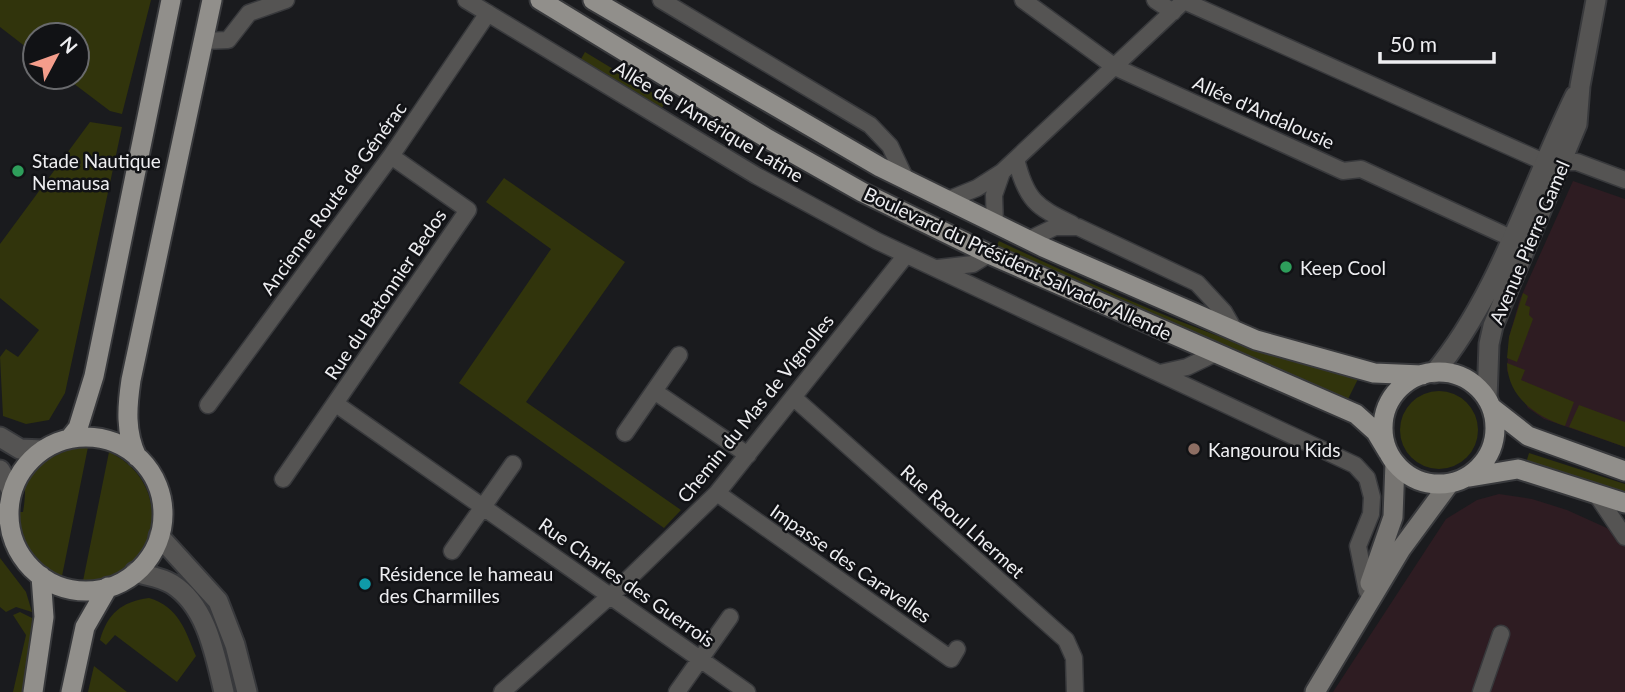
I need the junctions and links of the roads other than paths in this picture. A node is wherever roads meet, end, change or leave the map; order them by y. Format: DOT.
graph roads {
  1 [pos="171,0"];
  2 [pos="212,0"];
  3 [pos="286,0"];
  4 [pos="466,0"];
  5 [pos="540,0"];
  6 [pos="593,0"];
  7 [pos="661,0"];
  8 [pos="1023,0"];
  9 [pos="1154,0"];
  10 [pos="1596,0"];
  11 [pos="1180,4"];
  12 [pos="488,13"];
  13 [pos="203,41"];
  14 [pos="1115,67"];
  15 [pos="391,156"];
  16 [pos="1016,159"];
  17 [pos="1554,162"];
  18 [pos="1002,172"];
  19 [pos="1625,180"];
  20 [pos="907,182"];
  21 [pos="945,201"];
  22 [pos="995,225"];
  23 [pos="1079,227"];
  24 [pos="1511,238"];
  25 [pos="1028,240"];
  26 [pos="989,254"];
  27 [pos="906,255"];
  28 [pos="936,268"];
  29 [pos="1235,331"];
  30 [pos="1214,354"];
  31 [pos="679,355"];
  32 [pos="1160,373"];
  33 [pos="1428,374"];
  34 [pos="654,391"];
  35 [pos="793,397"];
  36 [pos="1489,403"];
  37 [pos="336,404"];
  38 [pos="208,405"];
  39 [pos="625,433"];
  40 [pos="0,437"];
  41 [pos="70,438"];
  42 [pos="43,450"];
  43 [pos="748,455"];
  44 [pos="137,457"];
  45 [pos="1391,457"];
  46 [pos="513,464"];
  47 [pos="0,470"];
  48 [pos="1625,471"];
  49 [pos="283,479"];
  50 [pos="1457,481"];
  51 [pos="12,491"];
  52 [pos="717,493"];
  53 [pos="1596,494"];
  54 [pos="1625,503"];
  55 [pos="483,506"];
  56 [pos="159,536"];
  57 [pos="1625,537"];
  58 [pos="452,551"];
  59 [pos="135,572"];
  60 [pos="41,576"];
  61 [pos="108,587"];
  62 [pos="1367,590"];
  63 [pos="610,596"];
  64 [pos="730,617"];
  65 [pos="1351,633"];
  66 [pos="1501,634"];
  67 [pos="957,649"];
  68 [pos="700,659"];
  69 [pos="33,692"];
  70 [pos="71,692"];
  71 [pos="224,692"];
  72 [pos="247,692"];
  73 [pos="502,692"];
  74 [pos="677,692"];
  75 [pos="747,692"];
  76 [pos="1074,692"];
  77 [pos="1315,692"];
  78 [pos="1481,692"];
  1 -- 41 [label="main road"];
  2 -- 13 [label="main road"];
  3 -- 13 [label="street"];
  4 -- 12 [label="street, Allée de l'Amérique Latine"];
  5 -- 26 [label="main road, Boulevard du Président Salvador Allende"];
  6 -- 20 [label="main road, Boulevard du Président Salvador Allende"];
  7 -- 20 [label="street"];
  8 -- 14 [label="street, Allée d'Andalousie"];
  9 -- 11 [label="street"];
  10 -- 17 [label="street, Avenue Pierre Gamel"];
  11 -- 14 [label="street"];
  11 -- 17 [label="street"];
  12 -- 15 [label="street, Ancienne Route de Générac"];
  12 -- 27 [label="street, Allée de l'Amérique Latine"];
  13 -- 44 [label="main road"];
  14 -- 16 [label="street"];
  14 -- 24 [label="street, Allée d'Andalousie"];
  15 -- 37 [label="street, Rue du Batonnier Bedos"];
  15 -- 38 [label="street, Ancienne Route de Générac"];
  16 -- 18 [label="street"];
  16 -- 23 [label="street"];
  17 -- 19 [label="street"];
  17 -- 24 [label="street, Avenue Pierre Gamel"];
  17 -- 36 [label="street, Avenue Pierre Gamel"];
  18 -- 21 [label="street"];
  18 -- 22 [label="street"];
  20 -- 21 [label="main road, Boulevard du Président Salvador Allende"];
  21 -- 22 [label="main road, Boulevard du Président Salvador Allende"];
  22 -- 25 [label="main road, Boulevard du Président Salvador Allende"];
  23 -- 25 [label="street"];
  23 -- 29 [label="street"];
  24 -- 33 [label="street, Avenue Pierre Gamel"];
  25 -- 29 [label="main road, Boulevard du Président Salvador Allende"];
  26 -- 28 [label="street, Allée de l'Amérique Latine"];
  26 -- 30 [label="main road, Boulevard du Président Salvador Allende"];
  27 -- 28 [label="street, Allée de l'Amérique Latine"];
  27 -- 35 [label="street, Chemin du Mas de Vignolles"];
  28 -- 32 [label="street, Allée de l'Amérique Latine"];
  29 -- 33 [label="main road, Boulevard du Président Salvador Allende"];
  30 -- 32 [label="street"];
  30 -- 45 [label="main road, Boulevard du Président Salvador Allende"];
  31 -- 34 [label="street"];
  32 -- 62 [label="street, Allée de l'Amérique Latine"];
  33 -- 36 [label="main road"];
  33 -- 45 [label="main road"];
  34 -- 39 [label="street"];
  34 -- 43 [label="street"];
  35 -- 43 [label="street, Chemin du Mas de Vignolles"];
  35 -- 76 [label="street, Rue Raoul Lhermet"];
  36 -- 48 [label="main road"];
  36 -- 50 [label="main road"];
  37 -- 49 [label="street, Rue du Batonnier Bedos"];
  37 -- 55 [label="street, Rue Charles des Guerrois"];
  40 -- 42 [label="street"];
  41 -- 42 [label="main road"];
  41 -- 44 [label="main road"];
  42 -- 51 [label="main road"];
  43 -- 52 [label="street, Chemin du Mas de Vignolles"];
  44 -- 56 [label="main road"];
  45 -- 50 [label="main road"];
  45 -- 62 [label="main road"];
  46 -- 55 [label="street"];
  47 -- 51 [label="street"];
  50 -- 53 [label="main road"];
  50 -- 65 [label="main road"];
  51 -- 60 [label="main road"];
  52 -- 63 [label="street, Chemin du Mas de Vignolles"];
  52 -- 67 [label="street, Impasse des Caravelles"];
  53 -- 54 [label="main road"];
  53 -- 57 [label="street"];
  55 -- 58 [label="street"];
  55 -- 63 [label="street, Rue Charles des Guerrois"];
  56 -- 59 [label="main road"];
  56 -- 72 [label="street"];
  59 -- 61 [label="main road"];
  59 -- 71 [label="street"];
  60 -- 61 [label="main road"];
  60 -- 69 [label="main road"];
  61 -- 70 [label="main road"];
  62 -- 65 [label="main road"];
  63 -- 68 [label="street, Rue Charles des Guerrois"];
  63 -- 73 [label="street, Chemin du Mas de Vignolles"];
  64 -- 68 [label="street"];
  65 -- 77 [label="main road"];
  66 -- 78 [label="street"];
  68 -- 74 [label="street"];
  68 -- 75 [label="street, Rue Charles des Guerrois"];
}
